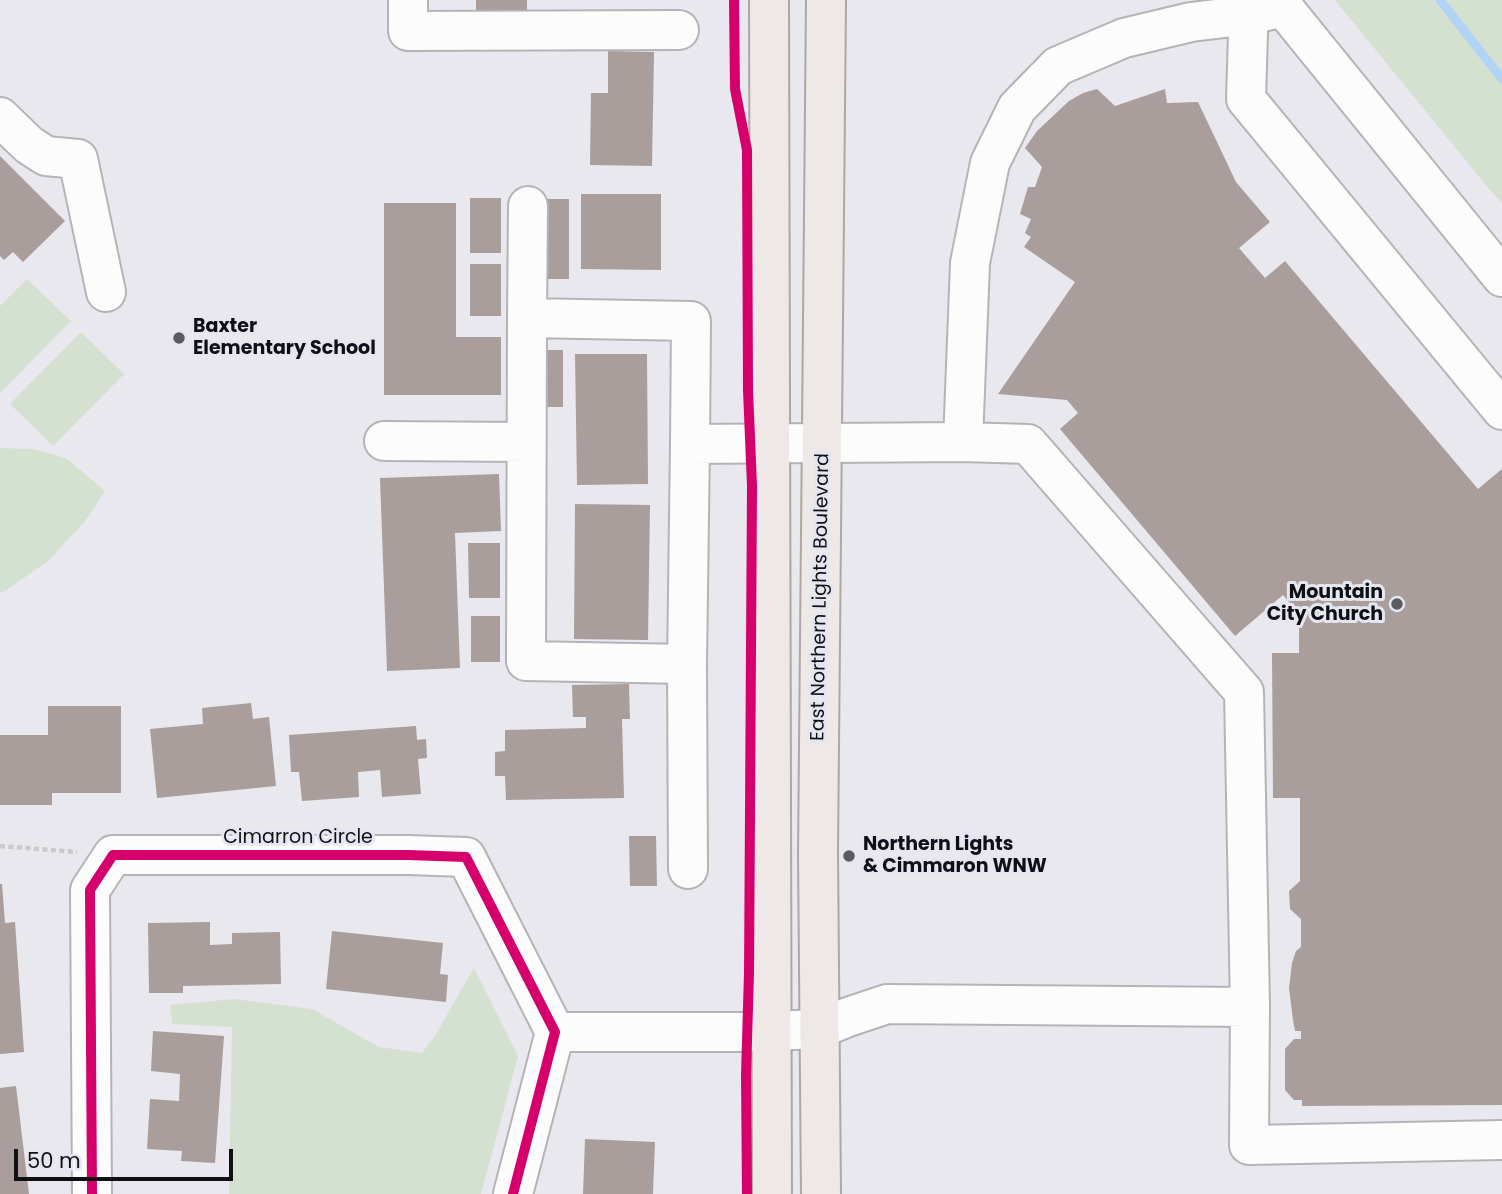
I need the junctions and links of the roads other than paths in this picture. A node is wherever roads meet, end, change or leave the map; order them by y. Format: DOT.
graph roads {
  1 [pos="408,0"];
  2 [pos="769,0"];
  3 [pos="825,0"];
  4 [pos="1249,8"];
  5 [pos="679,30"];
  6 [pos="0,117"];
  7 [pos="528,206"];
  8 [pos="1502,277"];
  9 [pos="106,292"];
  10 [pos="527,318"];
  11 [pos="1502,410"];
  12 [pos="384,441"];
  13 [pos="526,442"];
  14 [pos="963,442"];
  15 [pos="770,443"];
  16 [pos="822,443"];
  17 [pos="690,444"];
  18 [pos="687,664"];
  19 [pos="688,869"];
  20 [pos="1250,1007"];
  21 [pos="819,1029"];
  22 [pos="771,1031"];
  23 [pos="555,1032"];
  24 [pos="1502,1140"];
  25 [pos="92,1194"];
  26 [pos="513,1194"];
  27 [pos="772,1194"];
  28 [pos="821,1194"];
  1 -- 5 [label="street"];
  2 -- 15 [label="main road"];
  3 -- 16 [label="main road, East Northern Lights Boulevard"];
  4 -- 8 [label="street"];
  4 -- 11 [label="street"];
  4 -- 14 [label="street"];
  6 -- 9 [label="street"];
  7 -- 10 [label="street"];
  10 -- 13 [label="street"];
  10 -- 17 [label="street"];
  12 -- 13 [label="street"];
  13 -- 18 [label="street"];
  14 -- 16 [label="street"];
  14 -- 20 [label="street"];
  15 -- 16 [label="street"];
  15 -- 17 [label="street"];
  15 -- 22 [label="main road"];
  16 -- 21 [label="main road, East Northern Lights Boulevard"];
  17 -- 18 [label="street"];
  18 -- 19 [label="street"];
  20 -- 21 [label="street"];
  20 -- 24 [label="street"];
  21 -- 22 [label="street"];
  21 -- 28 [label="main road, East Northern Lights Boulevard"];
  22 -- 23 [label="street"];
  22 -- 27 [label="main road"];
  23 -- 25 [label="street, Cimarron Circle"];
  23 -- 26 [label="street"];
}
